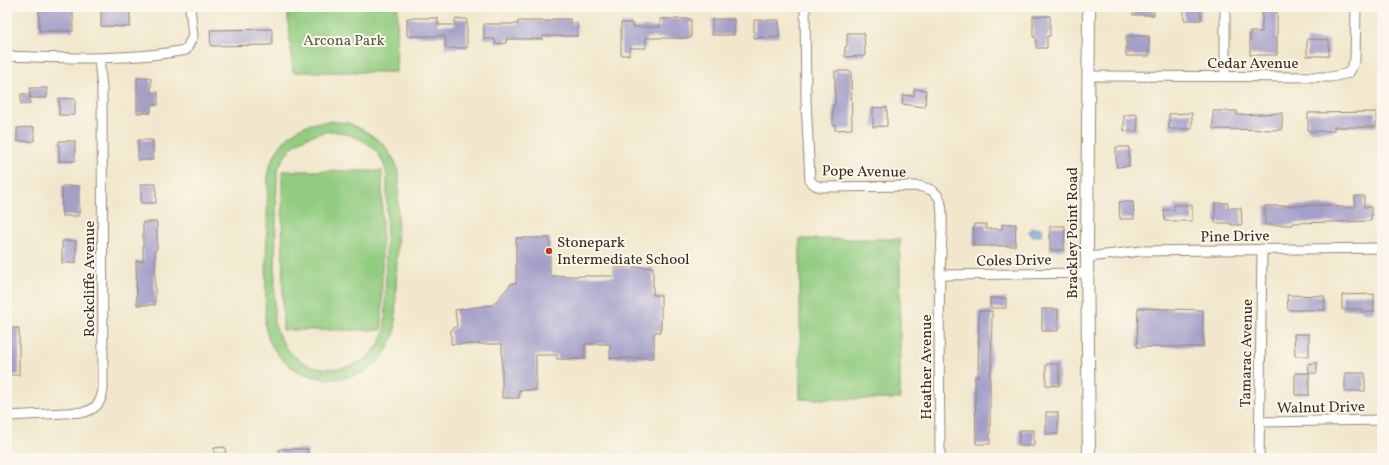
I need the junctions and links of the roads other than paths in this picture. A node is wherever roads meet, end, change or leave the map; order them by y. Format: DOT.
graph roads {
  1 [pos="190,7"];
  2 [pos="805,7"];
  3 [pos="1089,7"];
  4 [pos="1225,7"];
  5 [pos="1356,7"];
  6 [pos="7,56"];
  7 [pos="99,59"];
  8 [pos="1089,76"];
  9 [pos="1225,76"];
  10 [pos="1382,248"];
  11 [pos="1262,249"];
  12 [pos="1088,257"];
  13 [pos="1088,273"];
  14 [pos="940,275"];
  15 [pos="7,416"];
  16 [pos="1382,420"];
  17 [pos="1260,422"];
  18 [pos="940,458"];
  19 [pos="1090,458"];
  20 [pos="1259,458"];
  1 -- 7 [label="street"];
  2 -- 14 [label="street, Pope Avenue"];
  3 -- 8 [label="main road, Brackley Point Road"];
  4 -- 9 [label="street"];
  5 -- 9 [label="street, Cedar Avenue"];
  6 -- 7 [label="street"];
  7 -- 15 [label="street, Rockcliffe Avenue"];
  8 -- 9 [label="street, Cedar Avenue"];
  8 -- 12 [label="main road, Brackley Point Road"];
  10 -- 11 [label="street, Pine Drive"];
  11 -- 12 [label="street, Pine Drive"];
  11 -- 17 [label="street, Tamarac Avenue"];
  12 -- 13 [label="main road, Brackley Point Road"];
  13 -- 14 [label="street, Coles Drive"];
  13 -- 19 [label="main road, Brackley Point Road"];
  14 -- 18 [label="street, Heather Avenue"];
  16 -- 17 [label="street, Walnut Drive"];
  17 -- 20 [label="street, Tamarac Avenue"];
}
